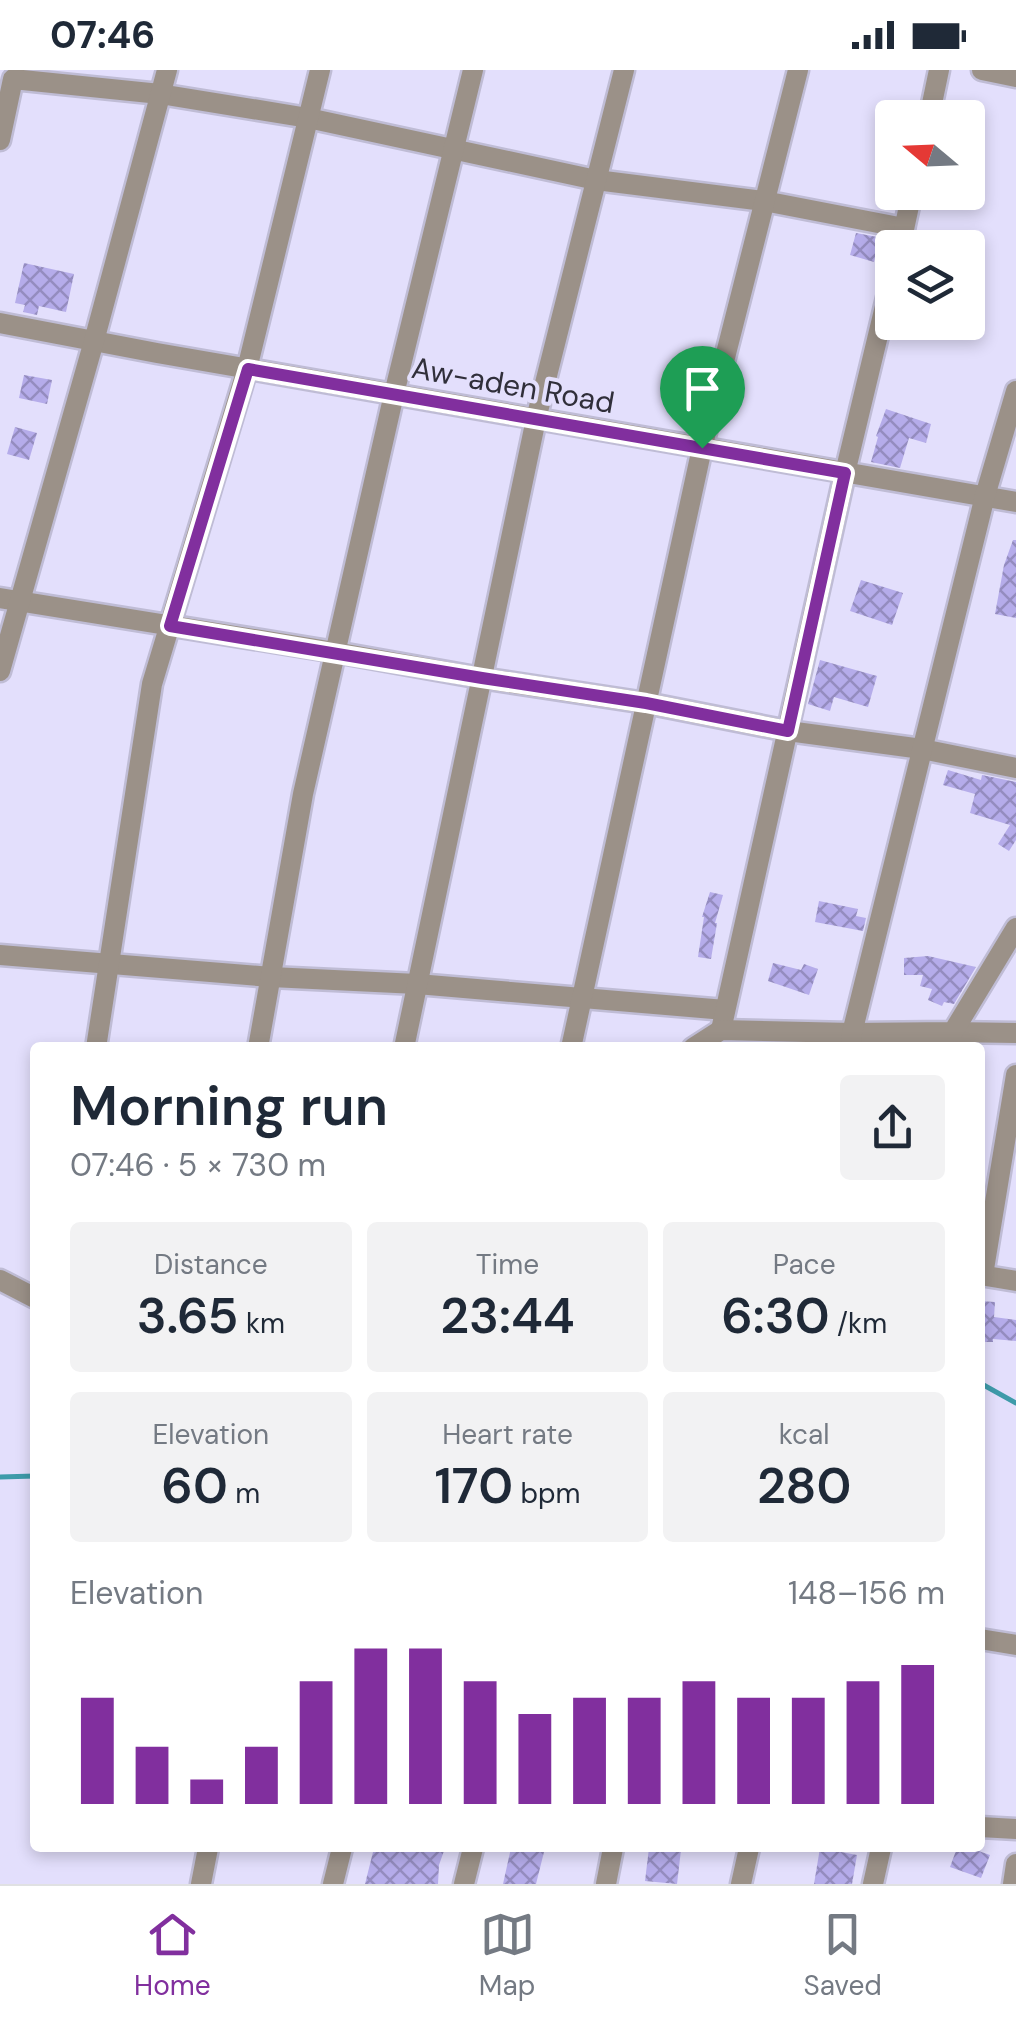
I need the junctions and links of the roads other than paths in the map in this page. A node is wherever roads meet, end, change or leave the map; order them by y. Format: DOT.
graph roads {
  1 [pos="167,70"];
  2 [pos="320,70"];
  3 [pos="474,70"];
  4 [pos="624,70"];
  5 [pos="798,70"];
  6 [pos="939,70"];
  7 [pos="982,70"];
  8 [pos="1016,77"];
  9 [pos="160,94"];
  10 [pos="933,100"];
  11 [pos="308,118"];
  12 [pos="0,140"];
  13 [pos="454,149"];
  14 [pos="596,180"];
  15 [pos="764,201"];
  16 [pos="875,231"];
  17 [pos="0,322"];
  18 [pos="877,340"];
  19 [pos="94,341"];
  20 [pos="248,369"];
  21 [pos="1016,390"];
  22 [pos="394,394"];
  23 [pos="536,420"];
  24 [pos="702,448"];
  25 [pos="845,473"];
  26 [pos="985,496"];
  27 [pos="1016,502"];
  28 [pos="10,600"];
  29 [pos="170,626"];
  30 [pos="335,652"];
  31 [pos="0,671"];
  32 [pos="482,678"];
  33 [pos="646,703"];
  34 [pos="788,731"];
  35 [pos="922,749"];
  36 [pos="1016,768"];
  37 [pos="1016,928"];
  38 [pos="0,955"];
  39 [pos="109,964"];
  40 [pos="271,976"];
  41 [pos="417,984"];
  42 [pos="582,998"];
  43 [pos="723,1020"];
  44 [pos="952,1032"];
  45 [pos="1016,1033"];
  46 [pos="852,1040"];
  47 [pos="97,1042"];
  48 [pos="259,1042"];
  49 [pos="405,1042"];
  50 [pos="572,1042"];
  51 [pos="699,1042"];
  52 [pos="1016,1075"];
  53 [pos="985,1252"];
  54 [pos="985,1276"];
  55 [pos="0,1280"];
  56 [pos="1016,1282"];
  57 [pos="30,1295"];
  58 [pos="985,1640"];
  59 [pos="1016,1645"];
  60 [pos="985,1828"];
  61 [pos="1016,1830"];
  62 [pos="207,1852"];
  63 [pos="341,1852"];
  64 [pos="472,1852"];
  65 [pos="612,1852"];
  66 [pos="748,1852"];
  67 [pos="880,1852"];
  68 [pos="1016,1864"];
  69 [pos="201,1884"];
  70 [pos="334,1884"];
  71 [pos="464,1884"];
  72 [pos="606,1884"];
  73 [pos="741,1884"];
  74 [pos="873,1884"];
  75 [pos="1013,1884"];
  1 -- 9 [label="street"];
  2 -- 11 [label="street"];
  3 -- 13 [label="street"];
  4 -- 14 [label="street"];
  5 -- 15 [label="street"];
  6 -- 10 [label="street"];
  7 -- 8 [label="street"];
  9 -- 11 [label="street"];
  9 -- 12 [label="street"];
  9 -- 19 [label="street"];
  11 -- 13 [label="street"];
  11 -- 20 [label="street"];
  13 -- 14 [label="street"];
  13 -- 22 [label="street"];
  14 -- 15 [label="street"];
  14 -- 23 [label="street"];
  15 -- 16 [label="street"];
  15 -- 24 [label="street"];
  17 -- 19 [label="street, Aw-aden Road"];
  18 -- 25 [label="street"];
  19 -- 20 [label="street, Aw-aden Road"];
  19 -- 28 [label="street"];
  20 -- 22 [label="street, Aw-aden Road"];
  20 -- 29 [label="street"];
  21 -- 26 [label="street"];
  22 -- 23 [label="street, Aw-aden Road"];
  22 -- 30 [label="street"];
  23 -- 24 [label="street, Aw-aden Road"];
  23 -- 32 [label="street"];
  24 -- 25 [label="street, Aw-aden Road"];
  24 -- 33 [label="street"];
  25 -- 26 [label="street, Aw-aden Road"];
  25 -- 34 [label="street"];
  26 -- 27 [label="street, Aw-aden Road"];
  26 -- 35 [label="street"];
  28 -- 29 [label="street"];
  28 -- 31 [label="street"];
  29 -- 30 [label="street"];
  29 -- 39 [label="street"];
  30 -- 32 [label="street"];
  30 -- 40 [label="street"];
  32 -- 33 [label="street"];
  32 -- 41 [label="street"];
  33 -- 34 [label="street"];
  33 -- 42 [label="street"];
  34 -- 35 [label="street"];
  34 -- 43 [label="street"];
  35 -- 36 [label="street"];
  35 -- 46 [label="street"];
  37 -- 44 [label="street"];
  38 -- 39 [label="street"];
  39 -- 40 [label="street"];
  39 -- 47 [label="street"];
  40 -- 41 [label="street"];
  40 -- 48 [label="street"];
  41 -- 42 [label="street"];
  41 -- 49 [label="street"];
  42 -- 43 [label="street"];
  42 -- 50 [label="street"];
  43 -- 46 [label="street"];
  43 -- 51 [label="street"];
  44 -- 45 [label="street"];
  44 -- 46 [label="street"];
  52 -- 53 [label="street"];
  54 -- 56 [label="street"];
  55 -- 57 [label="street"];
  58 -- 59 [label="street"];
  60 -- 61 [label="street"];
  62 -- 69 [label="street"];
  63 -- 70 [label="street"];
  64 -- 71 [label="street"];
  65 -- 72 [label="street"];
  66 -- 73 [label="street"];
  67 -- 74 [label="street"];
  68 -- 75 [label="street"];
}
